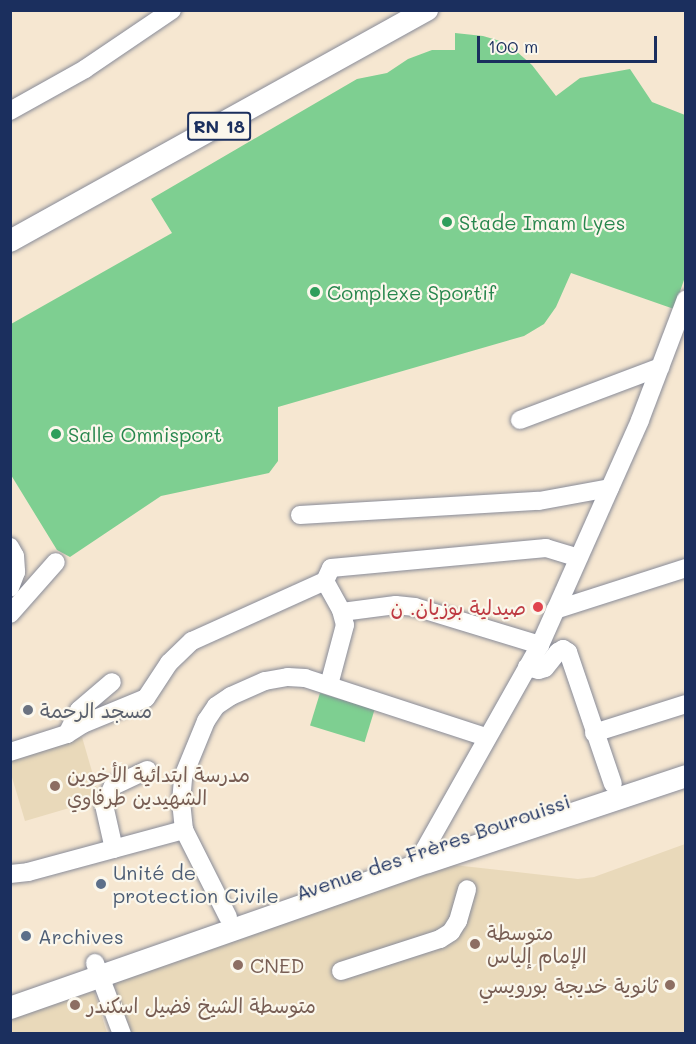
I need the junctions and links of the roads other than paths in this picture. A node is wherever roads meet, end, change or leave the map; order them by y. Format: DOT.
graph roads {
  1 [pos="172,10"];
  2 [pos="427,10"];
  3 [pos="10,111"];
  4 [pos="10,241"];
  5 [pos="685,301"];
  6 [pos="660,368"];
  7 [pos="520,420"];
  8 [pos="610,488"];
  9 [pos="300,515"];
  10 [pos="10,547"];
  11 [pos="578,558"];
  12 [pos="56,562"];
  13 [pos="686,568"];
  14 [pos="325,581"];
  15 [pos="10,588"];
  16 [pos="555,610"];
  17 [pos="342,612"];
  18 [pos="10,614"];
  19 [pos="540,645"];
  20 [pos="527,667"];
  21 [pos="112,682"];
  22 [pos="329,685"];
  23 [pos="686,704"];
  24 [pos="594,732"];
  25 [pos="67,734"];
  26 [pos="486,737"];
  27 [pos="10,752"];
  28 [pos="686,761"];
  29 [pos="148,770"];
  30 [pos="686,776"];
  31 [pos="613,784"];
  32 [pos="184,830"];
  33 [pos="114,849"];
  34 [pos="427,856"];
  35 [pos="10,874"];
  36 [pos="466,889"];
  37 [pos="228,917"];
  38 [pos="98,970"];
  39 [pos="341,971"];
  40 [pos="10,992"];
  41 [pos="10,1008"];
  42 [pos="122,1034"];
  1 -- 3 [label="street"];
  2 -- 4 [label="main road, RN 18"];
  5 -- 6 [label="street"];
  6 -- 7 [label="street"];
  6 -- 8 [label="street"];
  8 -- 9 [label="street"];
  8 -- 11 [label="street"];
  10 -- 15 [label="street"];
  11 -- 14 [label="street"];
  11 -- 16 [label="street"];
  12 -- 18 [label="street"];
  13 -- 16 [label="street"];
  14 -- 17 [label="street"];
  14 -- 25 [label="street"];
  16 -- 19 [label="street"];
  17 -- 19 [label="street"];
  17 -- 22 [label="street"];
  19 -- 20 [label="street"];
  20 -- 24 [label="street"];
  20 -- 26 [label="street"];
  21 -- 25 [label="street"];
  22 -- 26 [label="street"];
  22 -- 32 [label="street"];
  23 -- 24 [label="street"];
  24 -- 31 [label="street"];
  25 -- 27 [label="street"];
  26 -- 34 [label="street"];
  28 -- 31 [label="main road, Avenue des Frères Bourouissi"];
  29 -- 33 [label="street"];
  30 -- 34 [label="main road"];
  31 -- 34 [label="main road, Avenue des Frères Bourouissi"];
  32 -- 33 [label="street"];
  32 -- 37 [label="street"];
  33 -- 35 [label="street"];
  34 -- 37 [label="main road, Avenue des Frères Bourouissi"];
  34 -- 38 [label="main road"];
  36 -- 39 [label="street"];
  37 -- 38 [label="main road, Avenue des Frères Bourouissi"];
  38 -- 40 [label="main road, Avenue des Frères Bourouissi"];
  38 -- 41 [label="main road"];
  38 -- 42 [label="street"];
}
